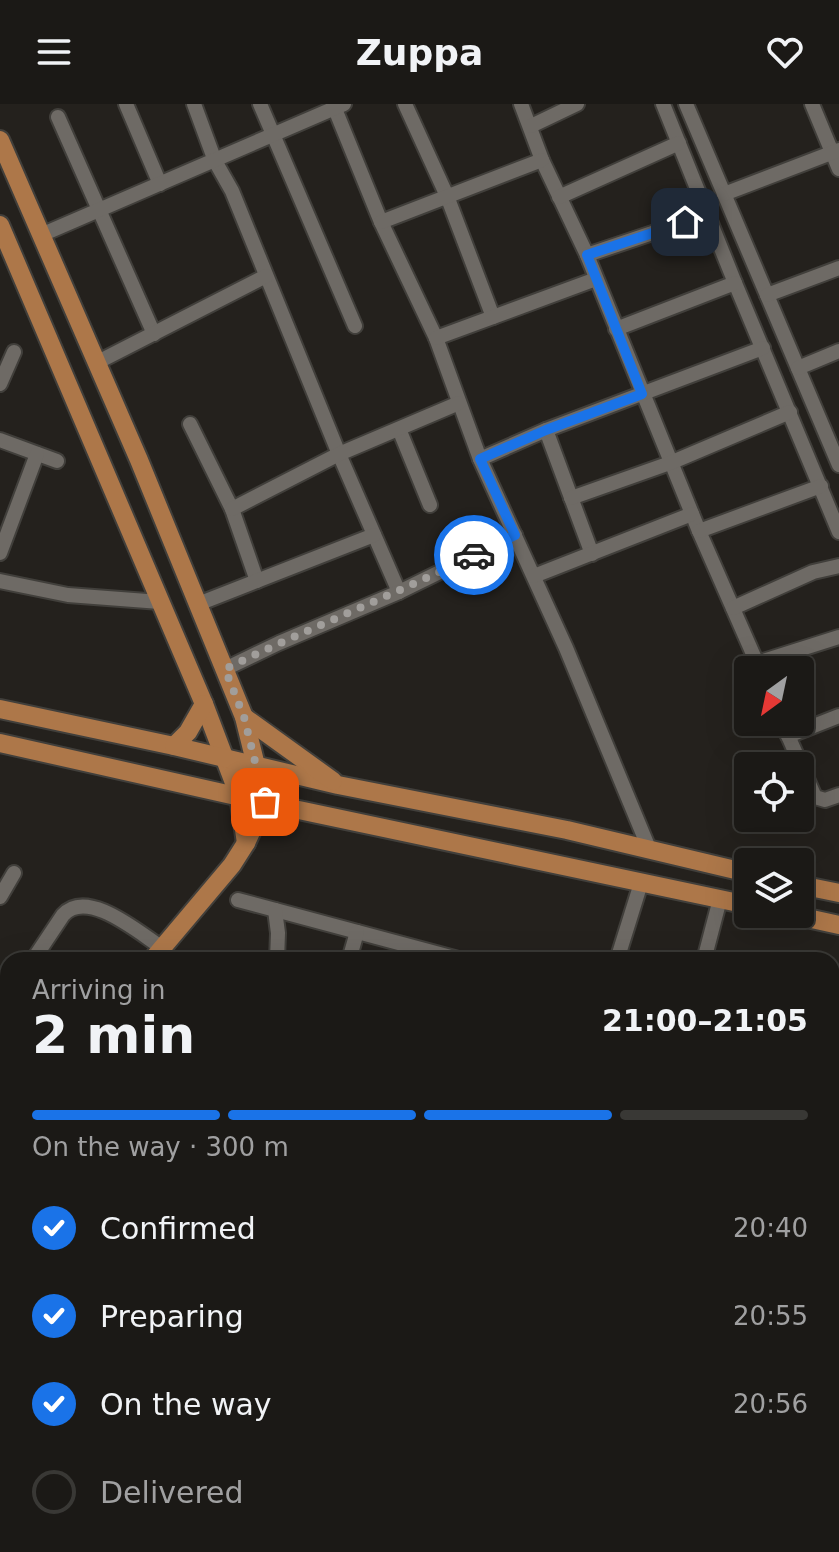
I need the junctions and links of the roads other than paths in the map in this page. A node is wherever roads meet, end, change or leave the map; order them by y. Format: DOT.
graph roads {
  1 [pos="126,104"];
  2 [pos="194,104"];
  3 [pos="260,104"];
  4 [pos="405,104"];
  5 [pos="521,104"];
  6 [pos="577,104"];
  7 [pos="663,104"];
  8 [pos="687,104"];
  9 [pos="812,104"];
  10 [pos="337,105"];
  11 [pos="58,117"];
  12 [pos="531,126"];
  13 [pos="273,135"];
  14 [pos="0,140"];
  15 [pos="679,143"];
  16 [pos="835,152"];
  17 [pos="542,160"];
  18 [pos="215,161"];
  19 [pos="839,169"];
  20 [pos="160,184"];
  21 [pos="724,194"];
  22 [pos="447,196"];
  23 [pos="559,197"];
  24 [pos="99,210"];
  25 [pos="709,214"];
  26 [pos="381,222"];
  27 [pos="0,225"];
  28 [pos="41,235"];
  29 [pos="587,255"];
  30 [pos="839,268"];
  31 [pos="266,276"];
  32 [pos="596,279"];
  33 [pos="735,283"];
  34 [pos="767,295"];
  35 [pos="493,317"];
  36 [pos="355,326"];
  37 [pos="616,329"];
  38 [pos="154,334"];
  39 [pos="436,338"];
  40 [pos="763,348"];
  41 [pos="839,351"];
  42 [pos="14,352"];
  43 [pos="96,363"];
  44 [pos="798,368"];
  45 [pos="0,384"];
  46 [pos="642,394"];
  47 [pos="459,403"];
  48 [pos="790,412"];
  49 [pos="190,424"];
  50 [pos="399,429"];
  51 [pos="546,430"];
  52 [pos="0,440"];
  53 [pos="37,454"];
  54 [pos="339,454"];
  55 [pos="480,459"];
  56 [pos="57,461"];
  57 [pos="670,463"];
  58 [pos="839,465"];
  59 [pos="821,486"];
  60 [pos="571,498"];
  61 [pos="430,505"];
  62 [pos="232,509"];
  63 [pos="692,514"];
  64 [pos="699,531"];
  65 [pos="839,532"];
  66 [pos="374,535"];
  67 [pos="515,535"];
  68 [pos="0,553"];
  69 [pos="592,554"];
  70 [pos="839,566"];
  71 [pos="534,576"];
  72 [pos="0,581"];
  73 [pos="257,581"];
  74 [pos="399,592"];
  75 [pos="160,602"];
  76 [pos="198,604"];
  77 [pos="733,608"];
  78 [pos="839,637"];
  79 [pos="754,656"];
  80 [pos="786,656"];
  81 [pos="225,669"];
  82 [pos="204,704"];
  83 [pos="0,709"];
  84 [pos="839,716"];
  85 [pos="244,717"];
  86 [pos="814,722"];
  87 [pos="788,736"];
  88 [pos="0,743"];
  89 [pos="174,746"];
  90 [pos="226,759"];
  91 [pos="258,768"];
  92 [pos="338,785"];
  93 [pos="208,788"];
  94 [pos="839,795"];
  95 [pos="239,796"];
  96 [pos="265,802"];
  97 [pos="294,809"];
  98 [pos="247,833"];
  99 [pos="650,851"];
  100 [pos="734,870"];
  101 [pos="14,873"];
  102 [pos="641,883"];
  103 [pos="814,888"];
  104 [pos="839,893"];
  105 [pos="0,897"];
  106 [pos="720,899"];
  107 [pos="238,900"];
  108 [pos="734,902"];
  109 [pos="275,910"];
  110 [pos="814,920"];
  111 [pos="839,925"];
  112 [pos="357,932"];
  113 [pos="38,952"];
  114 [pos="153,952"];
  115 [pos="158,952"];
  116 [pos="277,952"];
  117 [pos="351,952"];
  118 [pos="411,952"];
  119 [pos="619,952"];
  120 [pos="706,952"];
  1 -- 20 [label="street"];
  2 -- 18 [label="street"];
  3 -- 13 [label="street"];
  4 -- 22 [label="street"];
  5 -- 12 [label="street"];
  6 -- 12 [label="street"];
  7 -- 15 [label="street"];
  8 -- 21 [label="street"];
  9 -- 16 [label="street"];
  10 -- 13 [label="street"];
  10 -- 26 [label="street"];
  11 -- 24 [label="street"];
  12 -- 17 [label="street"];
  13 -- 18 [label="street"];
  13 -- 36 [label="street"];
  14 -- 28 [label="main road"];
  15 -- 23 [label="street"];
  15 -- 25 [label="street"];
  16 -- 19 [label="street"];
  16 -- 21 [label="street"];
  17 -- 22 [label="street"];
  17 -- 23 [label="street"];
  18 -- 20 [label="street"];
  18 -- 31 [label="street"];
  20 -- 24 [label="street"];
  21 -- 34 [label="street"];
  22 -- 26 [label="street"];
  22 -- 35 [label="street"];
  23 -- 29 [label="street"];
  24 -- 28 [label="street"];
  24 -- 38 [label="street"];
  25 -- 29 [label="street"];
  25 -- 33 [label="street"];
  26 -- 39 [label="street"];
  27 -- 75 [label="main road"];
  28 -- 43 [label="main road"];
  29 -- 32 [label="street"];
  30 -- 34 [label="street"];
  31 -- 38 [label="street"];
  31 -- 54 [label="street"];
  32 -- 35 [label="street"];
  32 -- 37 [label="street"];
  33 -- 37 [label="street"];
  33 -- 40 [label="street"];
  34 -- 44 [label="street"];
  35 -- 39 [label="street"];
  37 -- 46 [label="street"];
  38 -- 43 [label="street"];
  39 -- 47 [label="street"];
  40 -- 46 [label="street"];
  40 -- 48 [label="street"];
  41 -- 44 [label="street"];
  42 -- 45 [label="street"];
  43 -- 76 [label="main road"];
  44 -- 58 [label="street"];
  46 -- 51 [label="street"];
  46 -- 57 [label="street"];
  47 -- 50 [label="street"];
  47 -- 55 [label="street"];
  48 -- 57 [label="street"];
  48 -- 59 [label="street"];
  49 -- 62 [label="street"];
  50 -- 54 [label="street"];
  50 -- 61 [label="street"];
  51 -- 55 [label="street"];
  51 -- 60 [label="street"];
  52 -- 53 [label="street"];
  53 -- 56 [label="street"];
  53 -- 68 [label="street"];
  54 -- 62 [label="street"];
  54 -- 66 [label="street"];
  55 -- 67 [label="street"];
  57 -- 60 [label="street"];
  57 -- 63 [label="street"];
  59 -- 64 [label="street"];
  59 -- 65 [label="street"];
  60 -- 69 [label="street"];
  62 -- 73 [label="street"];
  63 -- 64 [label="street"];
  63 -- 69 [label="street"];
  64 -- 77 [label="street"];
  66 -- 73 [label="street"];
  66 -- 74 [label="street"];
  67 -- 71 [label="street"];
  67 -- 74 [label="street"];
  69 -- 71 [label="street"];
  70 -- 77 [label="street"];
  71 -- 99 [label="street"];
  72 -- 75 [label="street"];
  73 -- 76 [label="street"];
  74 -- 81 [label="street"];
  75 -- 82 [label="main road"];
  76 -- 81 [label="main road"];
  77 -- 79 [label="street"];
  78 -- 80 [label="street"];
  81 -- 85 [label="main road"];
  82 -- 89 [label="main road"];
  82 -- 90 [label="main road"];
  83 -- 89 [label="main road"];
  84 -- 86 [label="street"];
  85 -- 91 [label="main road"];
  85 -- 92 [label="main road"];
  87 -- 94 [label="street"];
  88 -- 93 [label="main road"];
  89 -- 90 [label="main road"];
  90 -- 91 [label="main road"];
  90 -- 95 [label="main road"];
  91 -- 92 [label="main road"];
  91 -- 96 [label="main road"];
  92 -- 99 [label="main road"];
  93 -- 95 [label="main road"];
  93 -- 98 [label="main road"];
  95 -- 96 [label="main road"];
  95 -- 98 [label="main road"];
  96 -- 97 [label="main road"];
  96 -- 98 [label="main road"];
  97 -- 98 [label="main road"];
  97 -- 102 [label="main road"];
  98 -- 115 [label="main road"];
  99 -- 100 [label="main road"];
  101 -- 105 [label="street"];
  102 -- 106 [label="main road"];
  102 -- 119 [label="street"];
  103 -- 104 [label="main road"];
  106 -- 108 [label="main road"];
  106 -- 120 [label="street"];
  107 -- 109 [label="street"];
  109 -- 112 [label="street"];
  109 -- 116 [label="street"];
  110 -- 111 [label="main road"];
  112 -- 117 [label="street"];
  112 -- 118 [label="street"];
  113 -- 114 [label="street"];
}
